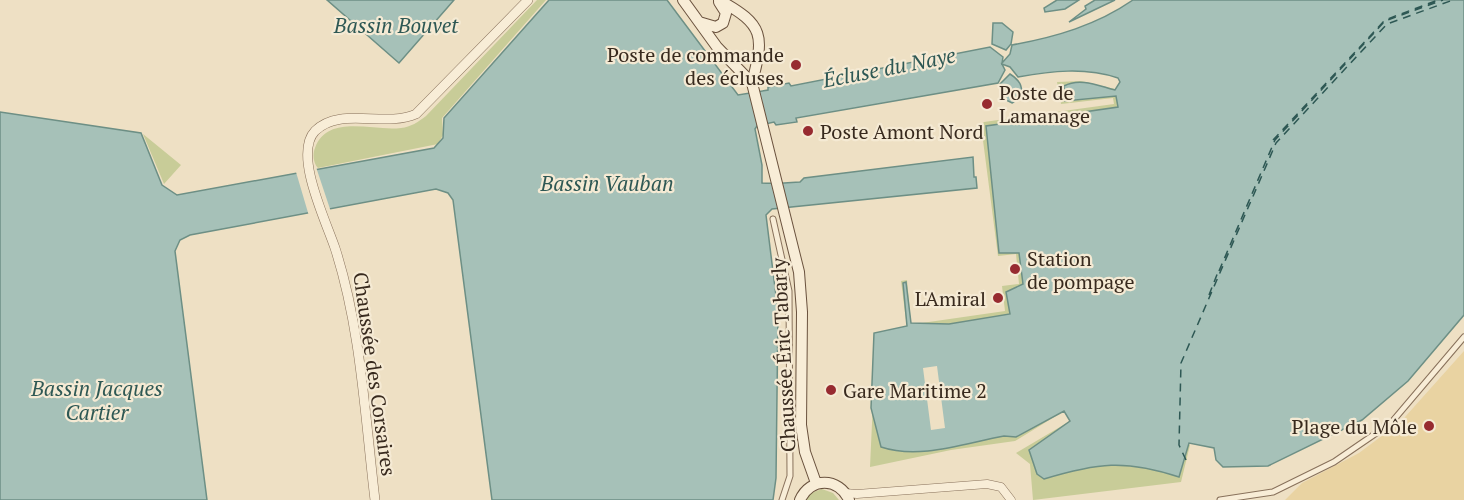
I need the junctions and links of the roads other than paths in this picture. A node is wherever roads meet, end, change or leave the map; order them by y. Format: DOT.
graph roads {
  1 [pos="528,0"];
  2 [pos="683,0"];
  3 [pos="718,0"];
  4 [pos="698,22"];
  5 [pos="748,79"];
  6 [pos="773,219"];
  7 [pos="1464,337"];
  8 [pos="816,483"];
  9 [pos="847,496"];
  10 [pos="375,500"];
  11 [pos="782,500"];
  12 [pos="800,500"];
  13 [pos="1011,500"];
  14 [pos="1220,500"];
  1 -- 10 [label="street, Chaussée des Corsaires"];
  2 -- 4 [label="main road"];
  3 -- 4 [label="main road"];
  3 -- 5 [label="main road"];
  4 -- 5 [label="main road"];
  5 -- 8 [label="main road, Chaussée Éric Tabarly"];
  6 -- 11 [label="street"];
  7 -- 14 [label="street"];
  8 -- 9 [label="main road"];
  8 -- 12 [label="main road"];
  9 -- 13 [label="street"];
}
